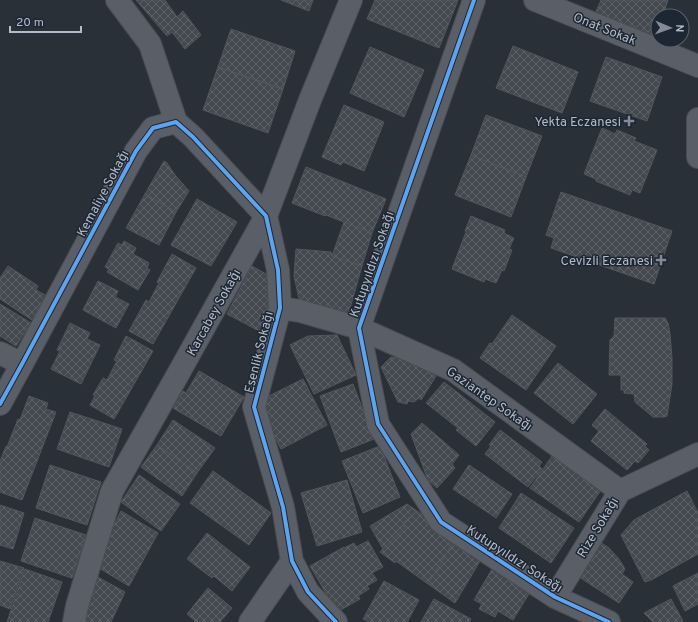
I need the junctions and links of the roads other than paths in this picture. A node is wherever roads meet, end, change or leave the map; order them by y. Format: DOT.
graph roads {
  1 [pos="117,0"];
  2 [pos="351,0"];
  3 [pos="474,0"];
  4 [pos="535,0"];
  5 [pos="698,66"];
  6 [pos="698,119"];
  7 [pos="176,122"];
  8 [pos="698,123"];
  9 [pos="698,157"];
  10 [pos="266,216"];
  11 [pos="280,308"];
  12 [pos="359,328"];
  13 [pos="0,353"];
  14 [pos="22,364"];
  15 [pos="0,404"];
  16 [pos="698,454"];
  17 [pos="620,491"];
  18 [pos="292,561"];
  19 [pos="555,597"];
  20 [pos="74,622"];
  21 [pos="250,622"];
  22 [pos="336,622"];
  23 [pos="609,622"];
  1 -- 7 [label="street"];
  2 -- 10 [label="street, Karcabey Sokağı"];
  3 -- 12 [label="street, Kutupyıldızı Sokağı"];
  4 -- 5 [label="street, Onat Sokak"];
  6 -- 8 [label="street"];
  7 -- 10 [label="street"];
  7 -- 14 [label="street, Kemaliye Sokağı"];
  8 -- 9 [label="street"];
  10 -- 11 [label="street, Esenlik Sokağı"];
  10 -- 20 [label="street, Karcabey Sokağı"];
  11 -- 12 [label="street, Gaziantep Sokağı"];
  11 -- 18 [label="street, Esenlik Sokağı"];
  12 -- 17 [label="street, Gaziantep Sokağı"];
  12 -- 19 [label="street, Kutupyıldızı Sokağı"];
  13 -- 14 [label="street"];
  14 -- 15 [label="street, Kemaliye Sokağı"];
  16 -- 17 [label="street, Rize Sokağı"];
  17 -- 19 [label="street, Rize Sokağı"];
  18 -- 21 [label="street"];
  18 -- 22 [label="street, Esenlik Sokağı"];
  19 -- 23 [label="street, Kutupyıldızı Sokağı"];
}
